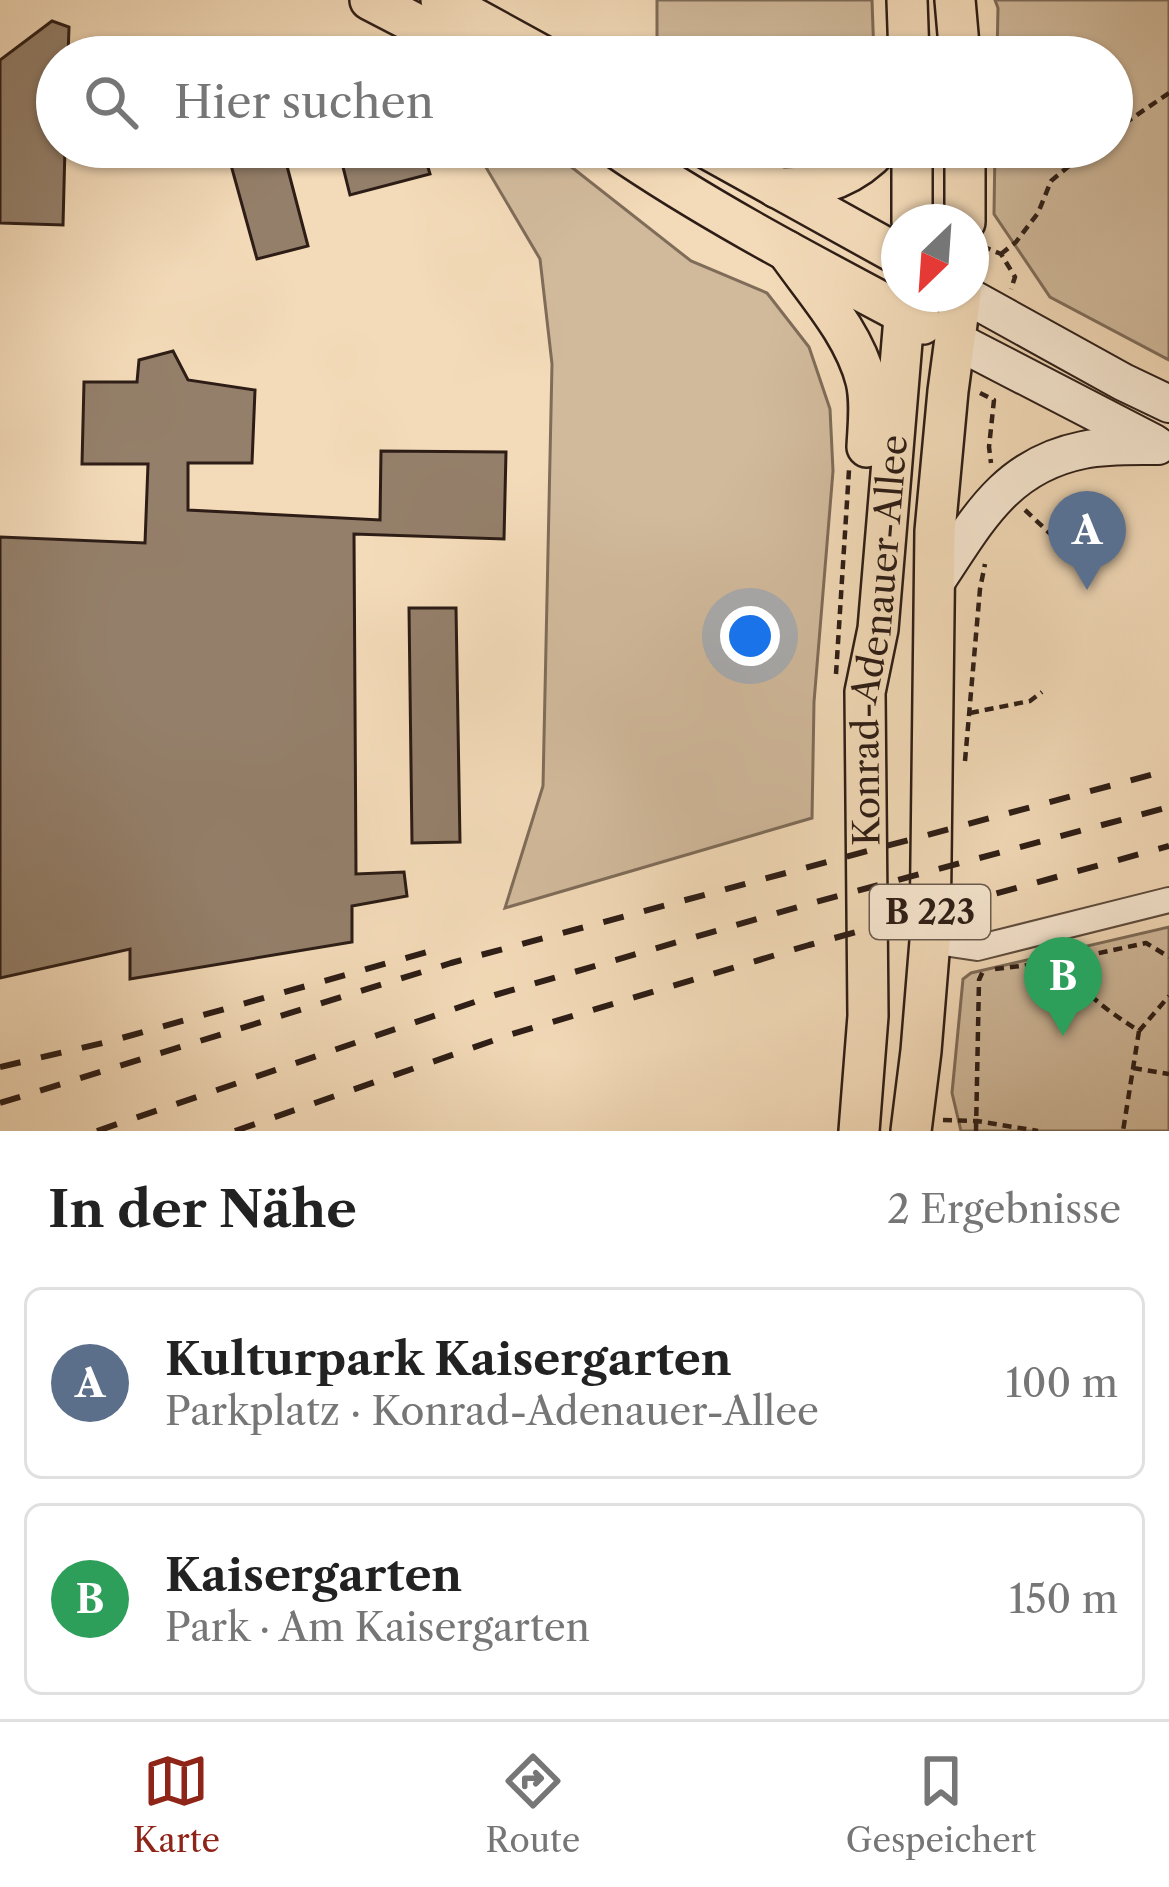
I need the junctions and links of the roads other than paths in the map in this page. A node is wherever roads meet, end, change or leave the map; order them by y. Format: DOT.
graph roads {
  1 [pos="370,0"];
  2 [pos="441,0"];
  3 [pos="907,0"];
  4 [pos="955,0"];
  5 [pos="439,36"];
  6 [pos="506,36"];
  7 [pos="908,36"];
  8 [pos="958,36"];
  9 [pos="646,168"];
  10 [pos="741,168"];
  11 [pos="855,168"];
  12 [pos="912,168"];
  13 [pos="965,168"];
  14 [pos="777,188"];
  15 [pos="913,204"];
  16 [pos="965,204"];
  17 [pos="881,244"];
  18 [pos="787,251"];
  19 [pos="881,293"];
  20 [pos="989,309"];
  21 [pos="904,312"];
  22 [pos="916,312"];
  23 [pos="959,312"];
  24 [pos="955,340"];
  25 [pos="1169,404"];
  26 [pos="1164,448"];
  27 [pos="934,585"];
  28 [pos="865,692"];
  29 [pos="1169,900"];
  30 [pos="929,941"];
  31 [pos="912,1125"];
  32 [pos="859,1131"];
  1 -- 5 [label="main road"];
  2 -- 6 [label="main road"];
  3 -- 7 [label="main road"];
  4 -- 8 [label="main road"];
  9 -- 18 [label="main road"];
  10 -- 14 [label="main road"];
  11 -- 14 [label="main road"];
  12 -- 15 [label="main road"];
  13 -- 16 [label="main road"];
  14 -- 17 [label="main road"];
  18 -- 19 [label="main road"];
  18 -- 28 [label="main road"];
  20 -- 25 [label="main road"];
  21 -- 28 [label="main road, Konrad-Adenauer-Allee / B 223"];
  22 -- 24 [label="main road"];
  23 -- 24 [label="main road, Konrad-Adenauer-Allee / B 223"];
  24 -- 26 [label="main road"];
  24 -- 27 [label="main road, Konrad-Adenauer-Allee / B 223"];
  26 -- 27 [label="main road"];
  27 -- 30 [label="main road, Konrad-Adenauer-Allee / B 223"];
  28 -- 32 [label="main road, Konrad-Adenauer-Allee / B 223"];
  29 -- 30 [label="street"];
  30 -- 31 [label="main road, Konrad-Adenauer-Allee / B 223"];
}
